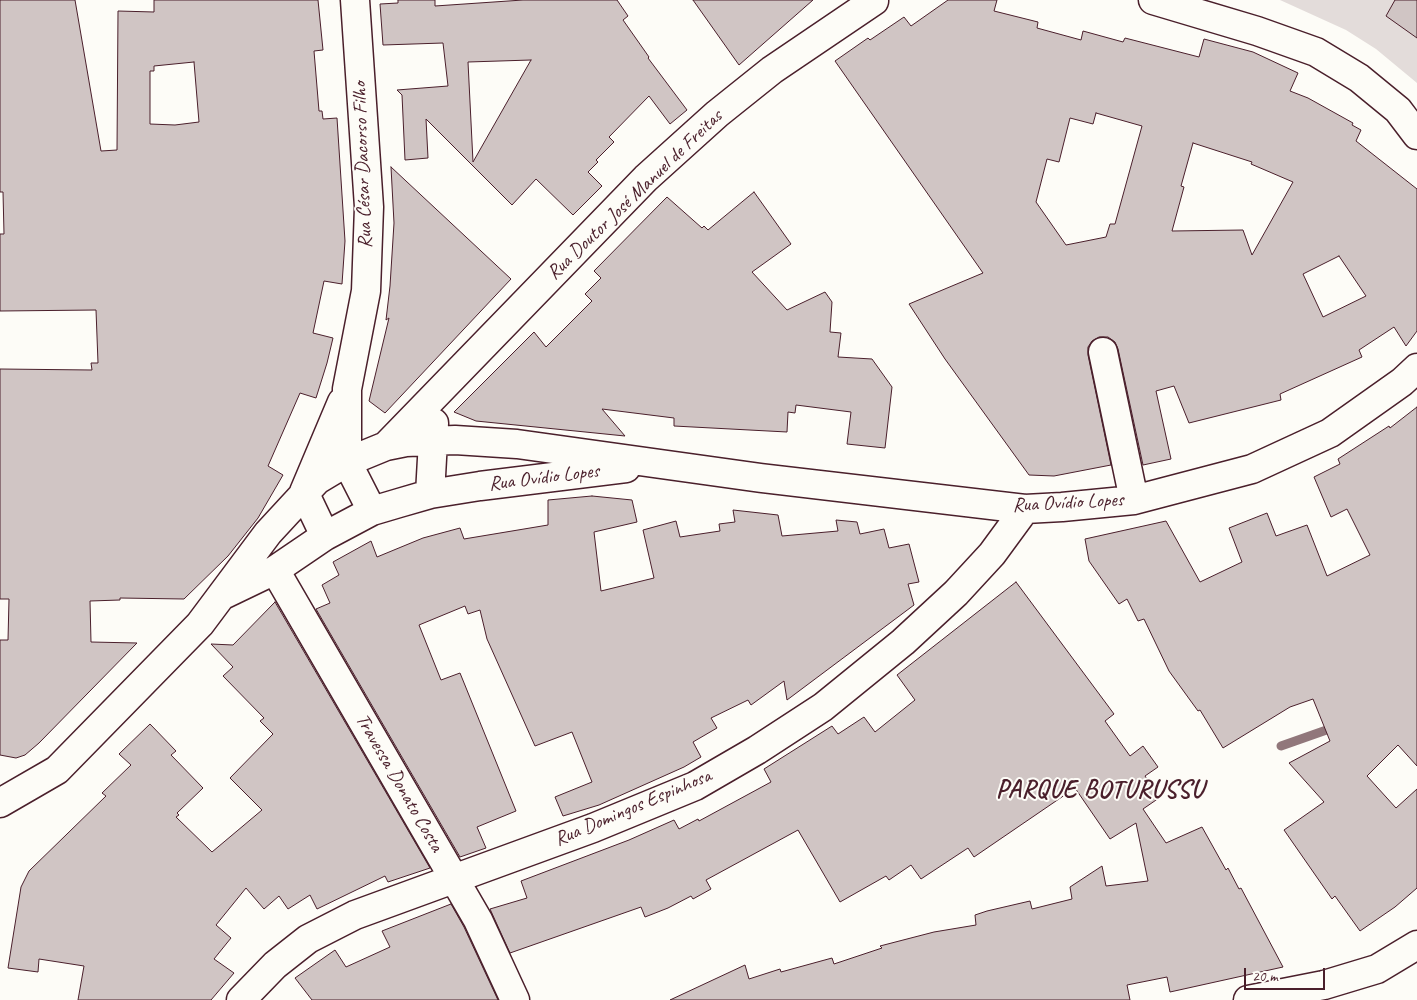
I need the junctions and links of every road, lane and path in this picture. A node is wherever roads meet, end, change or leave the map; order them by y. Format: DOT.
graph roads {
  1 [pos="355,0"];
  2 [pos="874,0"];
  3 [pos="1153,0"];
  4 [pos="1417,135"];
  5 [pos="1103,352"];
  6 [pos="1417,368"];
  7 [pos="347,389"];
  8 [pos="437,391"];
  9 [pos="432,440"];
  10 [pos="386,446"];
  11 [pos="347,462"];
  12 [pos="657,464"];
  13 [pos="304,492"];
  14 [pos="430,494"];
  15 [pos="1134,500"];
  16 [pos="1025,509"];
  17 [pos="372,511"];
  18 [pos="325,536"];
  19 [pos="275,570"];
  20 [pos="219,596"];
  21 [pos="0,803"];
  22 [pos="454,879"];
  23 [pos="1417,944"];
  24 [pos="242,1000"];
  25 [pos="515,1000"];
  26 [pos="1248,1000"];
  1 -- 7 [label="street, Rua César Dacorso Filho"];
  2 -- 8 [label="street, Rua Doutor José Manuel de Freitas"];
  3 -- 4 [label="street"];
  5 -- 15 [label="street"];
  6 -- 15 [label="street, Rua Ovídio Lopes"];
  7 -- 11 [label="street, Rua César Dacorso Filho"];
  7 -- 13 [label="street, Rua César Dacorso Filho"];
  8 -- 9 [label="street"];
  8 -- 10 [label="street, Rua Doutor José Manuel de Freitas"];
  9 -- 10 [label="street, Rua Ovídio Lopes"];
  9 -- 12 [label="street, Rua Ovídio Lopes"];
  9 -- 14 [label="street"];
  10 -- 11 [label="street, Rua Doutor José Manuel de Freitas"];
  11 -- 13 [label="street, Rua Doutor José Manuel de Freitas"];
  11 -- 17 [label="street"];
  12 -- 14 [label="street, Rua Ovídio Lopes"];
  12 -- 16 [label="street, Rua Ovídio Lopes"];
  13 -- 18 [label="street"];
  13 -- 20 [label="street, Rua Doutor José Manuel de Freitas"];
  14 -- 17 [label="street, Rua Ovídio Lopes"];
  15 -- 16 [label="street, Rua Ovídio Lopes"];
  16 -- 22 [label="street, Rua Domingos Espinhosa"];
  17 -- 18 [label="street, Rua Ovídio Lopes"];
  18 -- 19 [label="street, Rua Ovídio Lopes"];
  19 -- 20 [label="street"];
  19 -- 22 [label="street, Travessa Donato Costa"];
  20 -- 21 [label="street, Rua Doutor José Manuel de Freitas"];
  22 -- 24 [label="street, Rua Domingos Espinhosa"];
  22 -- 25 [label="street, Travessa Donato Costa"];
  23 -- 26 [label="street"];
}
